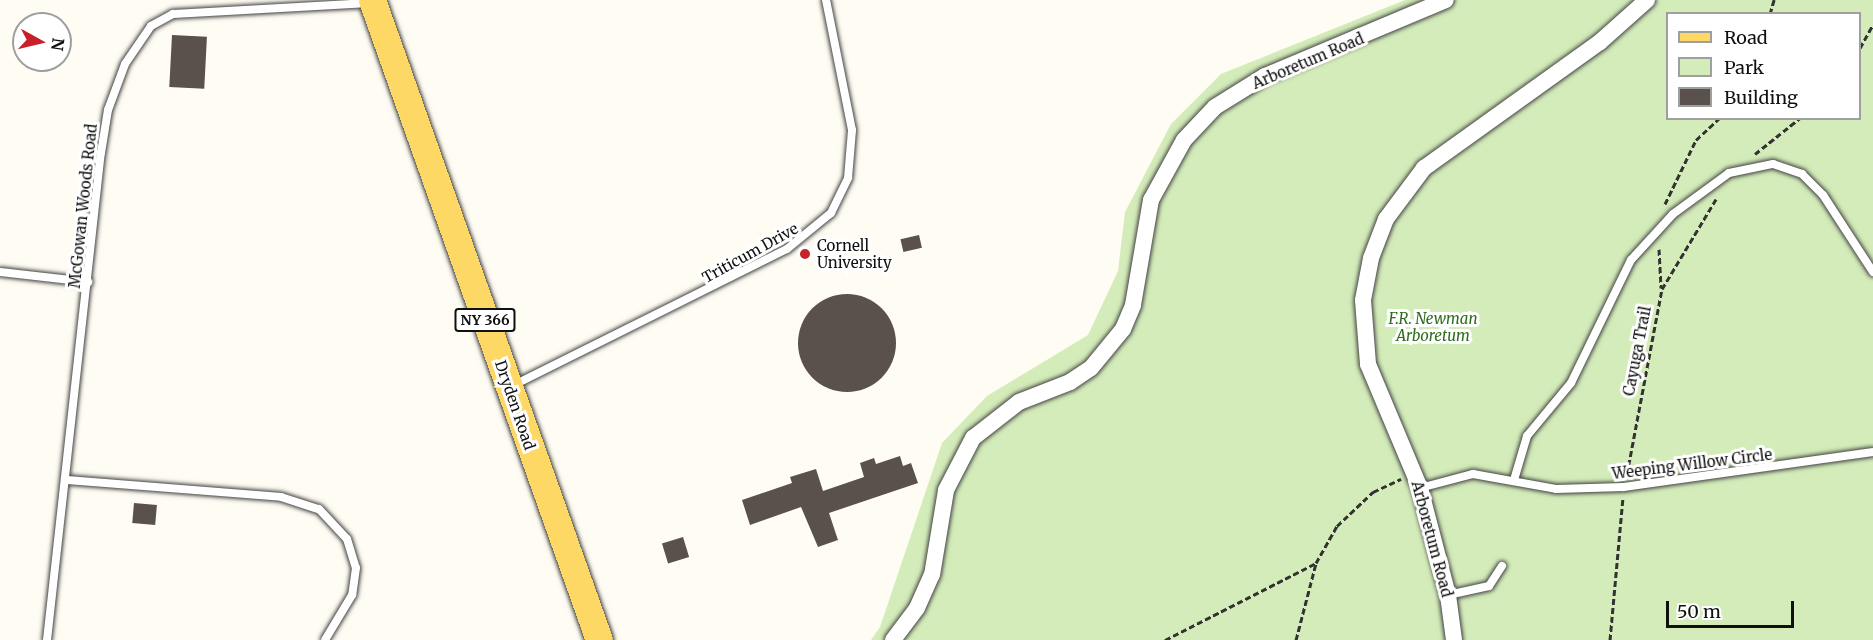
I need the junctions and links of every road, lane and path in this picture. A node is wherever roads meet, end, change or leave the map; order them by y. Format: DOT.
graph roads {
  1 [pos="826,0"];
  2 [pos="1446,0"];
  3 [pos="1647,0"];
  4 [pos="373,1"];
  5 [pos="1873,25"];
  6 [pos="1861,46"];
  7 [pos="1797,120"];
  8 [pos="1732,171"];
  9 [pos="0,272"];
  10 [pos="1873,272"];
  11 [pos="88,282"];
  12 [pos="509,387"];
  13 [pos="1873,452"];
  14 [pos="67,480"];
  15 [pos="1417,480"];
  16 [pos="1514,480"];
  17 [pos="1624,487"];
  18 [pos="1316,563"];
  19 [pos="1502,566"];
  20 [pos="1448,595"];
  21 [pos="595,639"];
  22 [pos="47,640"];
  23 [pos="325,640"];
  24 [pos="893,640"];
  25 [pos="1168,640"];
  26 [pos="1296,640"];
  27 [pos="1454,640"];
  28 [pos="1610,640"];
  1 -- 12 [label="lane, Triticum Drive"];
  2 -- 24 [label="street, Arboretum Road"];
  3 -- 15 [label="street, Arboretum Road"];
  4 -- 11 [label="lane, McGowan Woods Road"];
  4 -- 12 [label="main road, Dryden Road / NY 366"];
  5 -- 6 [label="path"];
  7 -- 8 [label="path, Cayuga Trail"];
  8 -- 10 [label="lane"];
  8 -- 16 [label="lane"];
  8 -- 17 [label="path, Cayuga Trail"];
  9 -- 11 [label="lane"];
  11 -- 14 [label="lane, McGowan Woods Road"];
  12 -- 21 [label="main road, Dryden Road / NY 366"];
  13 -- 17 [label="lane, Weeping Willow Circle"];
  14 -- 22 [label="lane, McGowan Woods Road"];
  14 -- 23 [label="lane"];
  15 -- 16 [label="lane, Weeping Willow Circle"];
  15 -- 18 [label="path"];
  15 -- 20 [label="street, Arboretum Road"];
  16 -- 17 [label="lane, Weeping Willow Circle"];
  17 -- 28 [label="path, Cayuga Trail"];
  18 -- 25 [label="path"];
  18 -- 26 [label="path"];
  19 -- 20 [label="lane"];
  20 -- 27 [label="street, Arboretum Road"];
}
